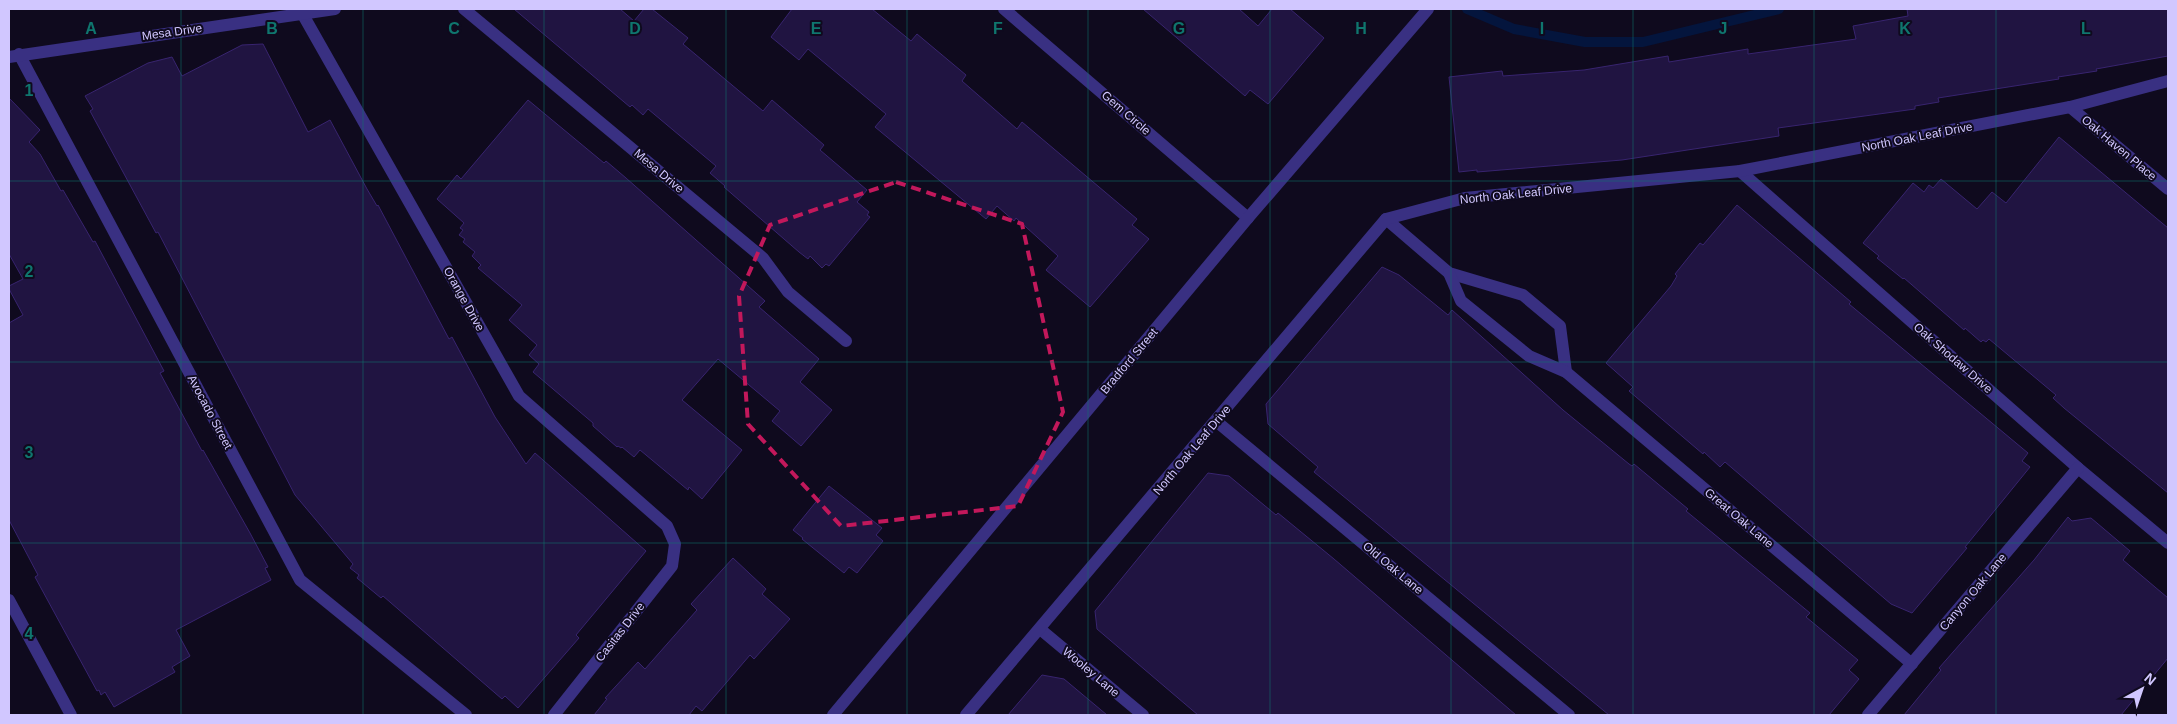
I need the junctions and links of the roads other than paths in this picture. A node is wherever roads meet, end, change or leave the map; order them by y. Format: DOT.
graph roads {
  1 [pos="335,9"];
  2 [pos="464,9"];
  3 [pos="1004,9"];
  4 [pos="1428,9"];
  5 [pos="302,13"];
  6 [pos="14,56"];
  7 [pos="2168,81"];
  8 [pos="2070,107"];
  9 [pos="1740,171"];
  10 [pos="2168,189"];
  11 [pos="1248,218"];
  12 [pos="1386,219"];
  13 [pos="1449,273"];
  14 [pos="846,341"];
  15 [pos="1566,372"];
  16 [pos="1216,421"];
  17 [pos="2078,468"];
  18 [pos="2168,543"];
  19 [pos="675,544"];
  20 [pos="9,600"];
  21 [pos="1040,629"];
  22 [pos="1912,664"];
  23 [pos="71,715"];
  24 [pos="466,715"];
  25 [pos="554,715"];
  26 [pos="833,715"];
  27 [pos="966,715"];
  28 [pos="1143,715"];
  29 [pos="1569,715"];
  30 [pos="1868,715"];
  1 -- 5 [label="street, Mesa Drive"];
  2 -- 14 [label="street, Mesa Drive"];
  3 -- 11 [label="street, Gem Circle"];
  4 -- 11 [label="street, Bradford Street"];
  5 -- 6 [label="street, Mesa Drive"];
  5 -- 19 [label="street, Orange Drive"];
  6 -- 24 [label="street, Avocado Street"];
  7 -- 8 [label="street, North Oak Leaf Drive"];
  8 -- 9 [label="street, North Oak Leaf Drive"];
  8 -- 10 [label="street, Oak Haven Place"];
  9 -- 12 [label="street, North Oak Leaf Drive"];
  9 -- 17 [label="street, Oak Shodaw Drive"];
  11 -- 26 [label="street, Bradford Street"];
  12 -- 13 [label="street, Great Oak Lane"];
  12 -- 16 [label="street, North Oak Leaf Drive"];
  13 -- 15 [label="street, Great Oak Lane"];
  13 -- 15 [label="street, Great Oak Lane"];
  15 -- 22 [label="street, Great Oak Lane"];
  16 -- 21 [label="street, North Oak Leaf Drive"];
  16 -- 29 [label="street, Old Oak Lane"];
  17 -- 18 [label="street, Oak Shodaw Drive"];
  17 -- 22 [label="street, Canyon Oak Lane"];
  19 -- 25 [label="street, Casitas Drive"];
  20 -- 23 [label="street"];
  21 -- 27 [label="street, North Oak Leaf Drive"];
  21 -- 28 [label="street, Wooley Lane"];
  22 -- 30 [label="street, Canyon Oak Lane"];
}
